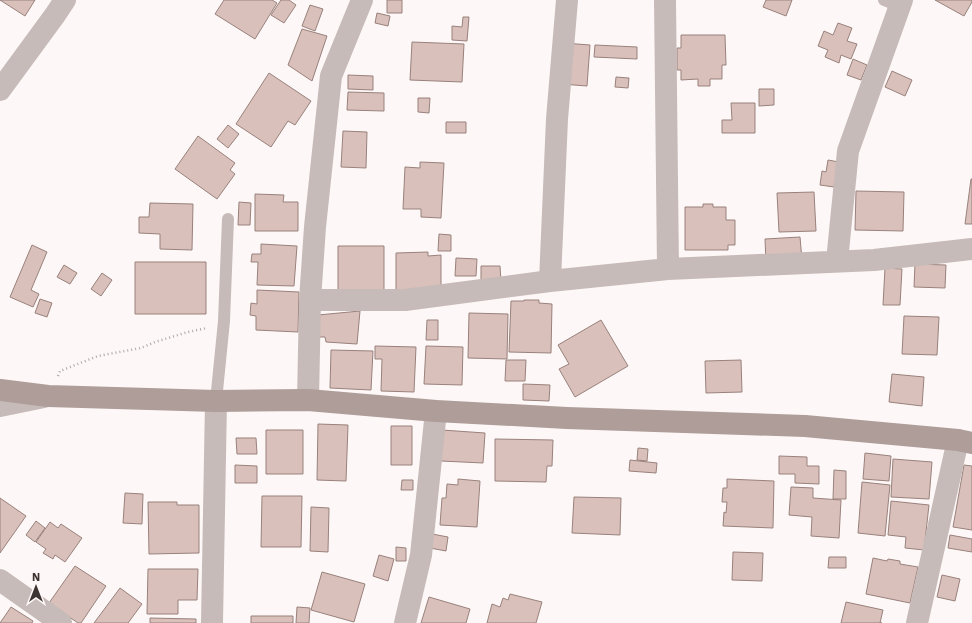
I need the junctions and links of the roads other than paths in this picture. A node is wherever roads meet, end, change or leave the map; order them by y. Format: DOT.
graph roads {
  1 [pos="65,0"];
  2 [pos="362,0"];
  3 [pos="567,0"];
  4 [pos="665,0"];
  5 [pos="895,2"];
  6 [pos="0,90"];
  7 [pos="228,219"];
  8 [pos="972,250"];
  9 [pos="837,261"];
  10 [pos="668,270"];
  11 [pos="550,281"];
  12 [pos="310,300"];
  13 [pos="0,390"];
  14 [pos="48,396"];
  15 [pos="308,400"];
  16 [pos="216,401"];
  17 [pos="0,406"];
  18 [pos="436,410"];
  19 [pos="965,442"];
  20 [pos="0,580"];
  21 [pos="61,623"];
  22 [pos="212,623"];
  23 [pos="404,623"];
  24 [pos="917,623"];
  1 -- 6 [label="street"];
  2 -- 12 [label="street"];
  3 -- 11 [label="street"];
  4 -- 10 [label="street"];
  5 -- 9 [label="street"];
  7 -- 16 [label="lane"];
  8 -- 9 [label="street"];
  9 -- 10 [label="street"];
  10 -- 11 [label="street"];
  11 -- 12 [label="street"];
  12 -- 15 [label="street"];
  13 -- 14 [label="street"];
  14 -- 16 [label="street"];
  14 -- 17 [label="street"];
  15 -- 16 [label="street"];
  15 -- 18 [label="street"];
  16 -- 22 [label="street"];
  18 -- 19 [label="street"];
  18 -- 23 [label="street"];
  19 -- 24 [label="street"];
  20 -- 21 [label="street"];
}
